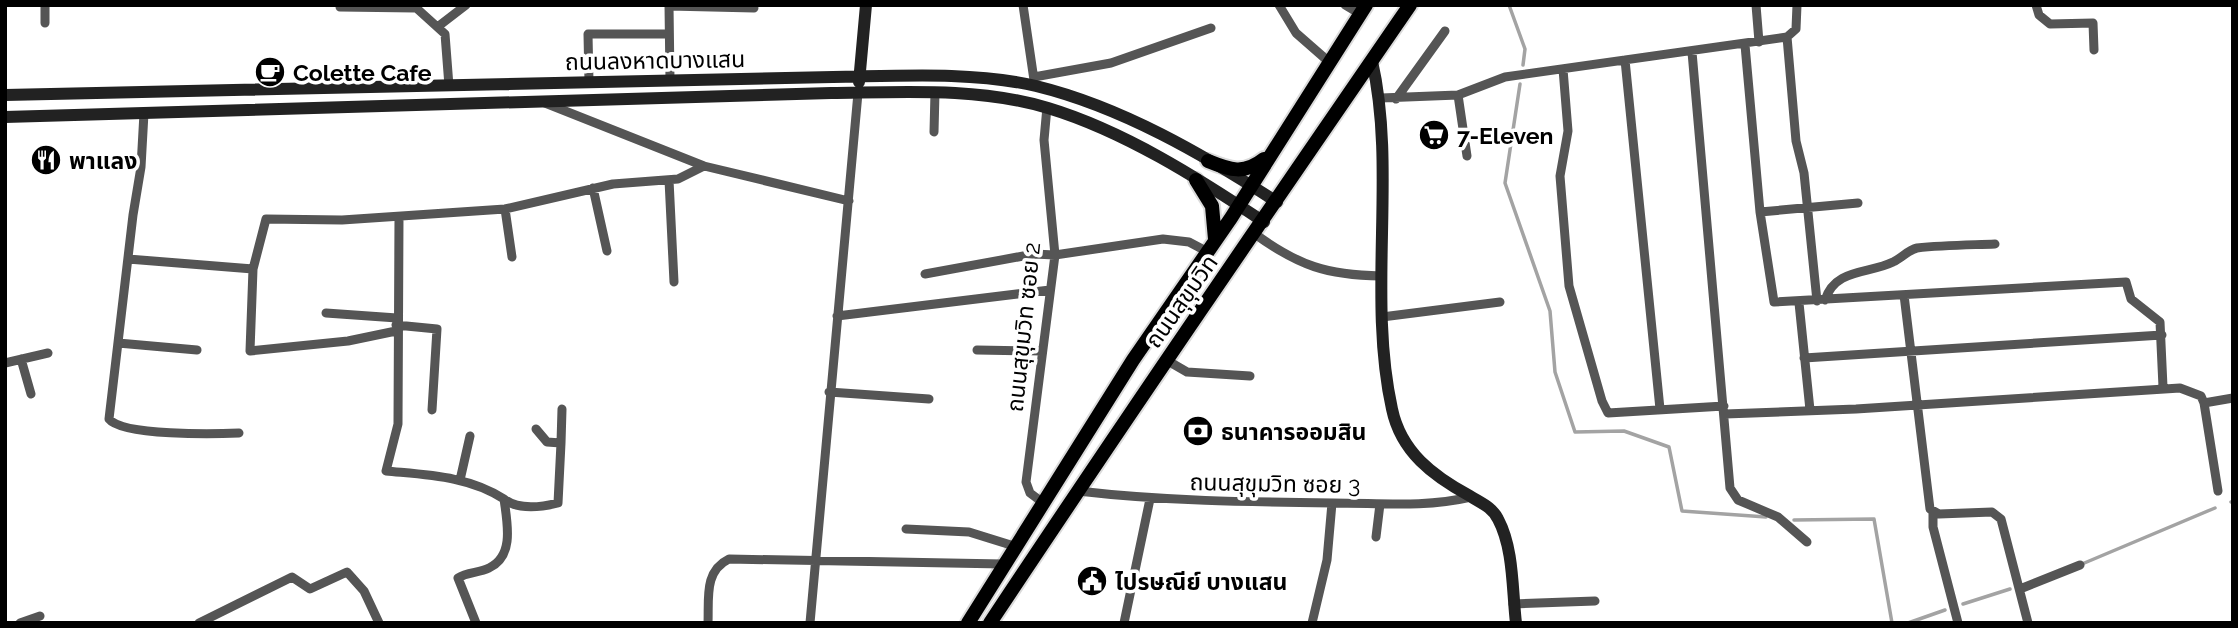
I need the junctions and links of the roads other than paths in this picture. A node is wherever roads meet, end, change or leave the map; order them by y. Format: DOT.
graph roads {
  1 [pos="45,5"];
  2 [pos="466,5"];
  3 [pos="866,5"];
  4 [pos="1023,5"];
  5 [pos="1279,5"];
  6 [pos="1345,5"];
  7 [pos="1410,5"];
  8 [pos="1756,5"];
  9 [pos="1797,5"];
  10 [pos="2036,5"];
  11 [pos="669,6"];
  12 [pos="340,7"];
  13 [pos="414,7"];
  14 [pos="754,8"];
  15 [pos="1363,10"];
  16 [pos="45,23"];
  17 [pos="440,25"];
  18 [pos="1211,28"];
  19 [pos="1445,31"];
  20 [pos="669,34"];
  21 [pos="1787,37"];
  22 [pos="1759,41"];
  23 [pos="1745,45"];
  24 [pos="2094,50"];
  25 [pos="1692,52"];
  26 [pos="1625,60"];
  27 [pos="1328,61"];
  28 [pos="1372,61"];
  29 [pos="1563,69"];
  30 [pos="859,77"];
  31 [pos="670,80"];
  32 [pos="1034,81"];
  33 [pos="589,82"];
  34 [pos="449,86"];
  35 [pos="935,92"];
  36 [pos="858,93"];
  37 [pos="5,95"];
  38 [pos="1458,95"];
  39 [pos="1381,98"];
  40 [pos="1396,99"];
  41 [pos="540,101"];
  42 [pos="1047,107"];
  43 [pos="145,113"];
  44 [pos="5,117"];
  45 [pos="934,132"];
  46 [pos="1270,154"];
  47 [pos="1467,156"];
  48 [pos="1208,161"];
  49 [pos="704,166"];
  50 [pos="669,180"];
  51 [pos="1196,180"];
  52 [pos="1251,185"];
  53 [pos="593,188"];
  54 [pos="849,201"];
  55 [pos="1277,202"];
  56 [pos="1858,203"];
  57 [pos="1239,205"];
  58 [pos="1808,208"];
  59 [pos="505,209"];
  60 [pos="1760,212"];
  61 [pos="399,217"];
  62 [pos="1260,228"];
  63 [pos="1995,244"];
  64 [pos="1210,245"];
  65 [pos="607,251"];
  66 [pos="1055,256"];
  67 [pos="512,257"];
  68 [pos="128,259"];
  69 [pos="253,269"];
  70 [pos="925,274"];
  71 [pos="1381,276"];
  72 [pos="674,282"];
  73 [pos="1050,290"];
  74 [pos="1904,295"];
  75 [pos="1821,301"];
  76 [pos="1500,302"];
  77 [pos="1799,303"];
  78 [pos="326,313"];
  79 [pos="837,316"];
  80 [pos="1382,317"];
  81 [pos="396,325"];
  82 [pos="2162,335"];
  83 [pos="118,343"];
  84 [pos="197,350"];
  85 [pos="977,350"];
  86 [pos="1042,351"];
  87 [pos="48,353"];
  88 [pos="1909,353"];
  89 [pos="1804,358"];
  90 [pos="22,359"];
  91 [pos="1168,361"];
  92 [pos="5,363"];
  93 [pos="1251,376"];
  94 [pos="2163,387"];
  95 [pos="829,392"];
  96 [pos="31,394"];
  97 [pos="2233,398"];
  98 [pos="929,399"];
  99 [pos="2204,403"];
  100 [pos="1916,405"];
  101 [pos="562,409"];
  102 [pos="1660,409"];
  103 [pos="432,410"];
  104 [pos="1725,410"];
  105 [pos="1810,410"];
  106 [pos="536,429"];
  107 [pos="240,433"];
  108 [pos="470,436"];
  109 [pos="561,443"];
  110 [pos="460,480"];
  111 [pos="1078,491"];
  112 [pos="2218,491"];
  113 [pos="1471,497"];
  114 [pos="504,499"];
  115 [pos="1150,499"];
  116 [pos="1042,502"];
  117 [pos="1332,503"];
  118 [pos="1380,504"];
  119 [pos="1933,512"];
  120 [pos="906,529"];
  121 [pos="1376,537"];
  122 [pos="1807,542"];
  123 [pos="1014,546"];
  124 [pos="815,560"];
  125 [pos="1003,564"];
  126 [pos="2080,565"];
  127 [pos="2020,589"];
  128 [pos="1595,601"];
  129 [pos="1513,604"];
  130 [pos="40,616"];
  131 [pos="20,623"];
  132 [pos="199,623"];
  133 [pos="379,623"];
  134 [pos="476,623"];
  135 [pos="708,623"];
  136 [pos="810,623"];
  137 [pos="968,623"];
  138 [pos="990,623"];
  139 [pos="1124,623"];
  140 [pos="1312,623"];
  141 [pos="1516,623"];
  142 [pos="1958,623"];
  143 [pos="2028,623"];
  1 -- 16 [label="street"];
  2 -- 17 [label="street"];
  3 -- 30 [label="main road"];
  4 -- 32 [label="street"];
  5 -- 27 [label="street"];
  6 -- 15 [label="street"];
  7 -- 28 [label="main road, ถนนสุขุมวิท"];
  8 -- 22 [label="street"];
  9 -- 21 [label="street"];
  10 -- 24 [label="street"];
  11 -- 14 [label="street"];
  11 -- 20 [label="street"];
  12 -- 13 [label="street"];
  13 -- 17 [label="street"];
  15 -- 27 [label="main road, ถนนสุขุมวิท"];
  17 -- 34 [label="street"];
  18 -- 32 [label="street"];
  19 -- 40 [label="street"];
  20 -- 31 [label="street"];
  20 -- 33 [label="street"];
  21 -- 22 [label="street"];
  21 -- 58 [label="street"];
  22 -- 23 [label="street"];
  23 -- 25 [label="street"];
  23 -- 60 [label="street"];
  25 -- 26 [label="street"];
  25 -- 104 [label="street"];
  26 -- 29 [label="street"];
  26 -- 102 [label="street"];
  27 -- 46 [label="main road, ถนนสุขุมวิท"];
  28 -- 39 [label="main road"];
  28 -- 55 [label="main road, ถนนสุขุมวิท"];
  29 -- 38 [label="street"];
  29 -- 102 [label="street"];
  30 -- 31 [label="main road, ถนนลงหาดบางแสน"];
  30 -- 32 [label="main road, ถนนลงหาดบางแสน"];
  30 -- 36 [label="main road"];
  31 -- 33 [label="main road, ถนนลงหาดบางแสน"];
  32 -- 48 [label="main road, ถนนลงหาดบางแสน"];
  33 -- 34 [label="main road, ถนนลงหาดบางแสน"];
  34 -- 37 [label="main road, ถนนลงหาดบางแสน"];
  35 -- 36 [label="main road, ถนนลงหาดบางแสน"];
  35 -- 42 [label="main road, ถนนลงหาดบางแสน"];
  35 -- 45 [label="street"];
  36 -- 41 [label="main road, ถนนลงหาดบางแสน"];
  36 -- 54 [label="street"];
  38 -- 40 [label="street"];
  38 -- 47 [label="street"];
  39 -- 40 [label="street"];
  39 -- 71 [label="main road"];
  41 -- 43 [label="main road, ถนนลงหาดบางแสน"];
  41 -- 49 [label="street"];
  42 -- 51 [label="main road, ถนนลงหาดบางแสน"];
  42 -- 66 [label="street, ถนนสุขุมวิท ซอย 2"];
  43 -- 44 [label="main road, ถนนลงหาดบางแสน"];
  43 -- 68 [label="street"];
  46 -- 48 [label="main road"];
  46 -- 52 [label="main road, ถนนสุขุมวิท"];
  48 -- 52 [label="main road, ถนนลงหาดบางแสน"];
  49 -- 50 [label="street"];
  49 -- 54 [label="street"];
  50 -- 53 [label="street"];
  50 -- 72 [label="street"];
  51 -- 57 [label="main road, ถนนลงหาดบางแสน"];
  51 -- 64 [label="main road"];
  52 -- 55 [label="main road, ถนนลงหาดบางแสน"];
  52 -- 57 [label="main road, ถนนสุขุมวิท"];
  53 -- 59 [label="street"];
  53 -- 65 [label="street"];
  54 -- 79 [label="street"];
  55 -- 62 [label="main road, ถนนสุขุมวิท"];
  56 -- 58 [label="street"];
  57 -- 62 [label="main road, ถนนลงหาดบางแสน"];
  57 -- 64 [label="main road, ถนนสุขุมวิท"];
  58 -- 60 [label="street"];
  58 -- 75 [label="street"];
  59 -- 61 [label="street"];
  59 -- 67 [label="street"];
  60 -- 77 [label="street"];
  61 -- 69 [label="street"];
  61 -- 81 [label="street"];
  62 -- 71 [label="street"];
  62 -- 91 [label="main road, ถนนสุขุมวิท"];
  63 -- 75 [label="street"];
  64 -- 66 [label="street"];
  64 -- 116 [label="main road, ถนนสุขุมวิท"];
  66 -- 70 [label="street"];
  66 -- 73 [label="street, ถนนสุขุมวิท ซอย 2"];
  68 -- 69 [label="street"];
  68 -- 83 [label="street"];
  69 -- 81 [label="street"];
  71 -- 80 [label="main road"];
  73 -- 79 [label="street"];
  73 -- 86 [label="street, ถนนสุขุมวิท ซอย 2"];
  74 -- 75 [label="street"];
  74 -- 82 [label="street"];
  74 -- 88 [label="street"];
  75 -- 77 [label="street"];
  76 -- 80 [label="street"];
  77 -- 89 [label="street"];
  78 -- 81 [label="street"];
  79 -- 95 [label="street"];
  80 -- 113 [label="main road"];
  81 -- 103 [label="street"];
  81 -- 110 [label="street"];
  82 -- 88 [label="street"];
  82 -- 94 [label="street"];
  83 -- 84 [label="street"];
  83 -- 107 [label="street"];
  85 -- 86 [label="street"];
  86 -- 116 [label="street, ถนนสุขุมวิท ซอย 2"];
  87 -- 90 [label="street"];
  88 -- 89 [label="street"];
  88 -- 100 [label="street"];
  89 -- 105 [label="street"];
  90 -- 92 [label="street"];
  90 -- 96 [label="street"];
  91 -- 93 [label="street"];
  91 -- 111 [label="main road, ถนนสุขุมวิท"];
  94 -- 99 [label="street"];
  94 -- 100 [label="street"];
  95 -- 98 [label="street"];
  95 -- 124 [label="street"];
  97 -- 99 [label="street"];
  99 -- 112 [label="street"];
  100 -- 105 [label="street"];
  100 -- 119 [label="street"];
  101 -- 109 [label="street"];
  102 -- 104 [label="street"];
  104 -- 105 [label="street"];
  104 -- 122 [label="street"];
  106 -- 109 [label="street"];
  108 -- 110 [label="street"];
  109 -- 114 [label="street"];
  110 -- 114 [label="street"];
  111 -- 115 [label="street, ถนนสุขุมวิท ซอย 3"];
  111 -- 138 [label="main road, ถนนสุขุมวิท"];
  113 -- 118 [label="street, ถนนสุขุมวิท ซอย 3"];
  113 -- 129 [label="main road"];
  114 -- 134 [label="street"];
  115 -- 117 [label="street, ถนนสุขุมวิท ซอย 3"];
  115 -- 139 [label="street"];
  116 -- 123 [label="main road, ถนนสุขุมวิท"];
  117 -- 118 [label="street, ถนนสุขุมวิท ซอย 3"];
  117 -- 140 [label="street"];
  118 -- 121 [label="street"];
  119 -- 127 [label="street"];
  119 -- 142 [label="street"];
  120 -- 123 [label="street"];
  123 -- 125 [label="main road, ถนนสุขุมวิท"];
  124 -- 125 [label="street"];
  124 -- 135 [label="street"];
  124 -- 136 [label="street"];
  125 -- 137 [label="main road, ถนนสุขุมวิท"];
  126 -- 127 [label="street"];
  127 -- 143 [label="street"];
  128 -- 129 [label="street"];
  129 -- 141 [label="main road"];
  130 -- 131 [label="street"];
  132 -- 133 [label="street"];
}
